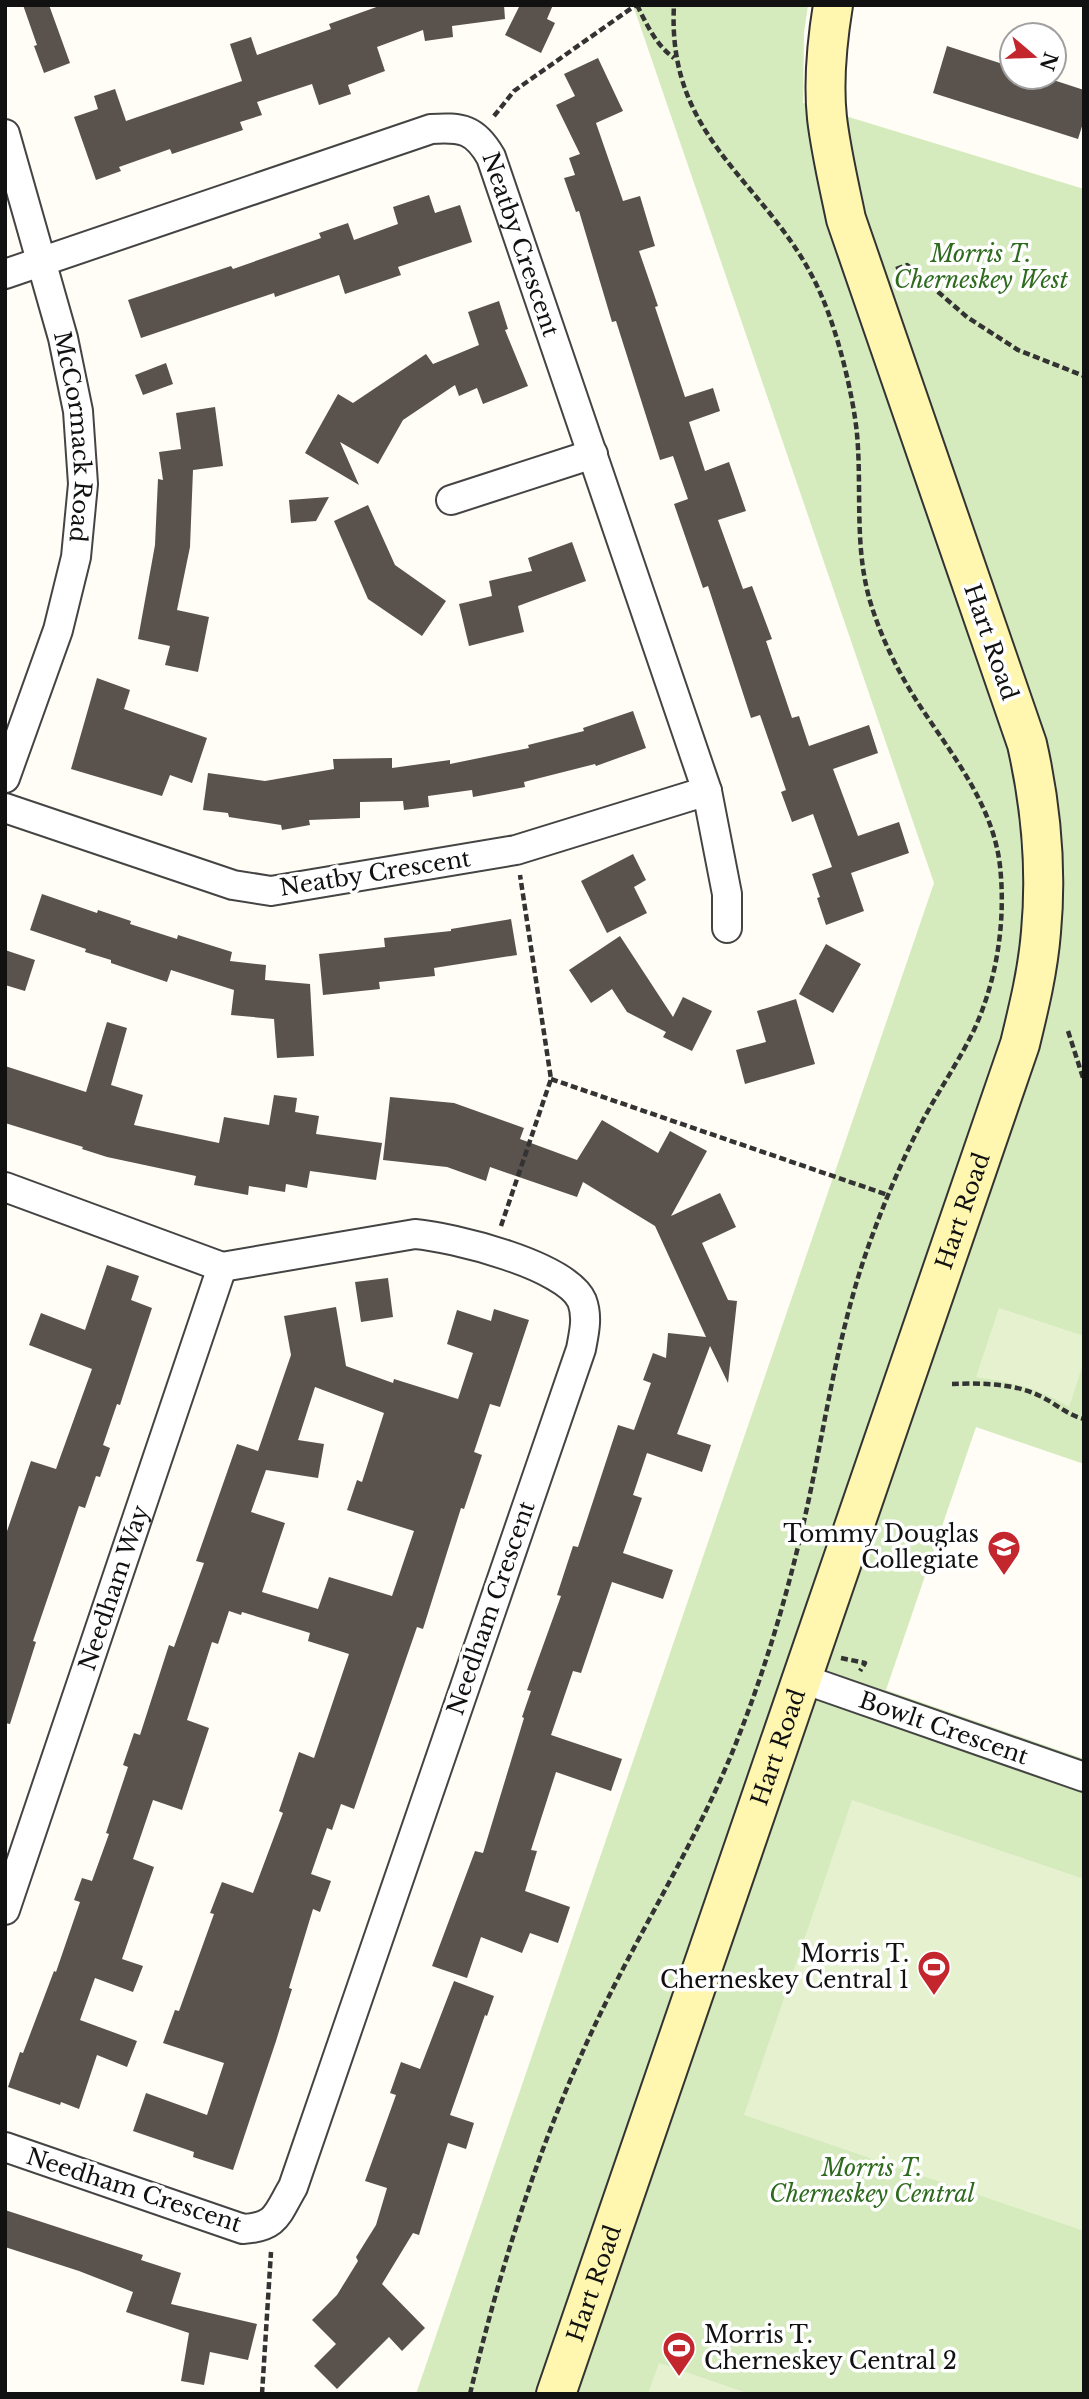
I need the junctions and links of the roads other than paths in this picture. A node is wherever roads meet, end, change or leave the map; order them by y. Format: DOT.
graph roads {
  1 [pos="833,5"];
  2 [pos="5,134"];
  3 [pos="43,263"];
  4 [pos="5,274"];
  5 [pos="593,454"];
  6 [pos="451,500"];
  7 [pos="5,778"];
  8 [pos="707,791"];
  9 [pos="5,808"];
  10 [pos="727,928"];
  11 [pos="5,1187"];
  12 [pos="222,1267"];
  13 [pos="803,1679"];
  14 [pos="1084,1777"];
  15 [pos="5,1910"];
  16 [pos="5,2147"];
  17 [pos="556,2394"];
  1 -- 13 [label="street, Hart Road"];
  2 -- 3 [label="street, McCormack Road"];
  3 -- 4 [label="street, Neatby Crescent"];
  3 -- 5 [label="street, Neatby Crescent"];
  3 -- 7 [label="street, McCormack Road"];
  5 -- 6 [label="street"];
  5 -- 8 [label="street, Neatby Crescent"];
  8 -- 9 [label="street, Neatby Crescent"];
  8 -- 10 [label="street, Neatby Crescent"];
  11 -- 12 [label="street, Needham Crescent"];
  12 -- 15 [label="street, Needham Way"];
  12 -- 16 [label="street, Needham Crescent"];
  13 -- 14 [label="street, Bowlt Crescent"];
  13 -- 17 [label="street, Hart Road"];
}
